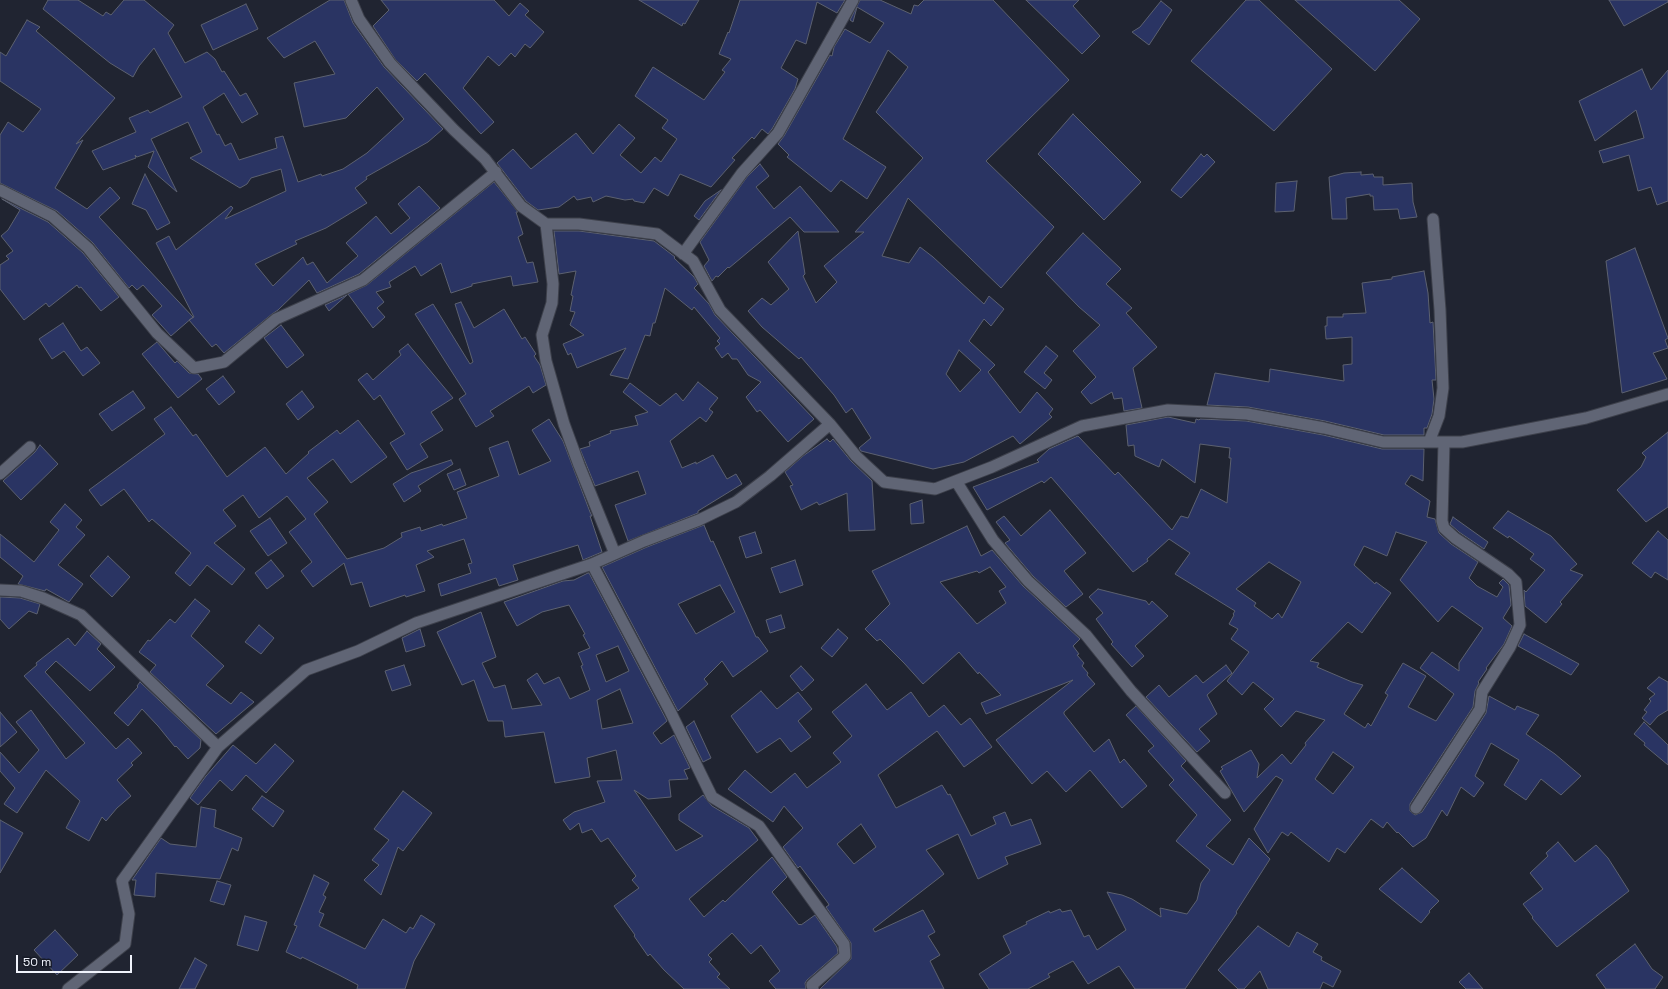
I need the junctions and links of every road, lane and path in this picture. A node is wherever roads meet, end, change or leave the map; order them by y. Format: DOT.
graph roads {
  1 [pos="351,0"];
  2 [pos="852,0"];
  3 [pos="496,172"];
  4 [pos="0,190"];
  5 [pos="1433,219"];
  6 [pos="546,224"];
  7 [pos="683,254"];
  8 [pos="1668,394"];
  9 [pos="830,424"];
  10 [pos="1429,442"];
  11 [pos="1444,442"];
  12 [pos="30,447"];
  13 [pos="0,474"];
  14 [pos="956,481"];
  15 [pos="615,554"];
  16 [pos="592,564"];
  17 [pos="0,590"];
  18 [pos="218,747"];
  19 [pos="1224,793"];
  20 [pos="1416,808"];
  21 [pos="68,989"];
  22 [pos="813,989"];
  1 -- 3 [label="street"];
  2 -- 7 [label="street"];
  3 -- 4 [label="street"];
  3 -- 6 [label="street"];
  5 -- 10 [label="street"];
  6 -- 7 [label="street"];
  6 -- 15 [label="street"];
  7 -- 9 [label="street"];
  8 -- 11 [label="street"];
  9 -- 14 [label="street"];
  9 -- 15 [label="street"];
  10 -- 11 [label="street"];
  10 -- 14 [label="street"];
  11 -- 20 [label="street"];
  12 -- 13 [label="street"];
  14 -- 19 [label="street"];
  15 -- 16 [label="street"];
  16 -- 18 [label="street"];
  16 -- 22 [label="street"];
  17 -- 18 [label="street"];
  18 -- 21 [label="street"];
}
